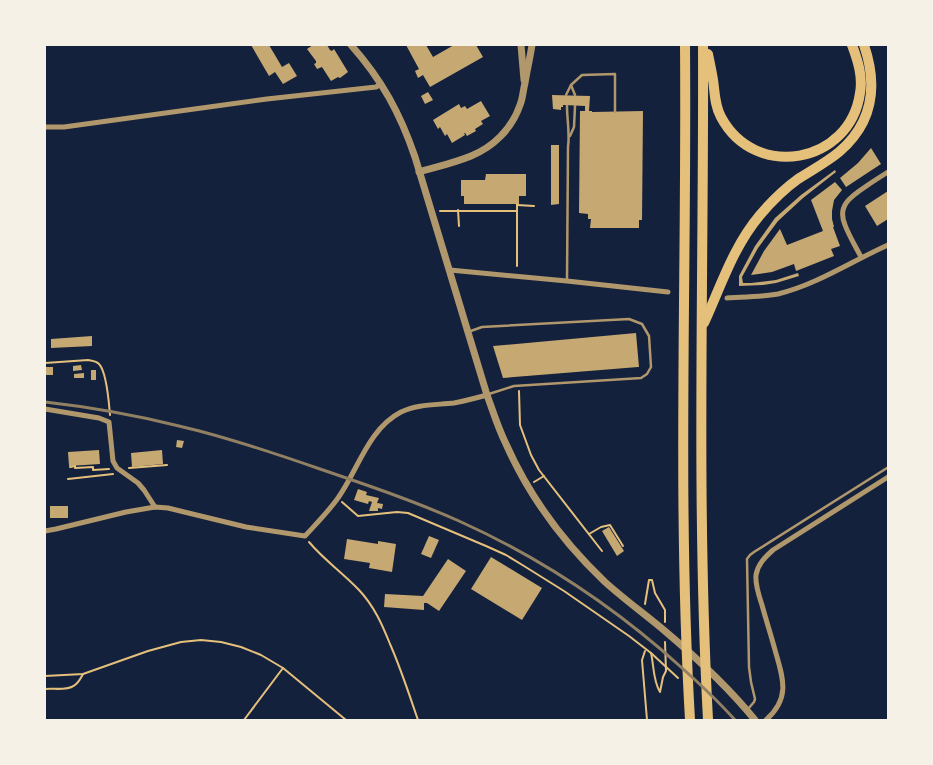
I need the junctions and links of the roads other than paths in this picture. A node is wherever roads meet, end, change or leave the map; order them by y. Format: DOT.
graph roads {
  1 [pos="351,45"];
  2 [pos="685,45"];
  3 [pos="705,45"];
  4 [pos="852,45"];
  5 [pos="864,45"];
  6 [pos="520,46"];
  7 [pos="532,46"];
  8 [pos="525,83"];
  9 [pos="381,84"];
  10 [pos="571,85"];
  11 [pos="566,95"];
  12 [pos="575,95"];
  13 [pos="566,106"];
  14 [pos="575,106"];
  15 [pos="615,112"];
  16 [pos="45,128"];
  17 [pos="570,137"];
  18 [pos="419,172"];
  19 [pos="888,172"];
  20 [pos="888,245"];
  21 [pos="861,257"];
  22 [pos="450,270"];
  23 [pos="567,281"];
  24 [pos="668,292"];
  25 [pos="727,298"];
  26 [pos="702,328"];
  27 [pos="468,332"];
  28 [pos="491,393"];
  29 [pos="45,409"];
  30 [pos="887,468"];
  31 [pos="888,477"];
  32 [pos="155,507"];
  33 [pos="45,531"];
  34 [pos="747,710"];
  35 [pos="690,720"];
  36 [pos="708,720"];
  37 [pos="756,720"];
  38 [pos="766,720"];
  1 -- 9 [label="street"];
  2 -- 35 [label="highway"];
  3 -- 4 [label="highway"];
  3 -- 26 [label="highway"];
  5 -- 26 [label="highway"];
  6 -- 8 [label="street"];
  7 -- 8 [label="street"];
  8 -- 18 [label="street"];
  9 -- 16 [label="street"];
  9 -- 18 [label="street"];
  10 -- 11 [label="lane"];
  10 -- 12 [label="lane"];
  10 -- 15 [label="lane"];
  13 -- 17 [label="lane"];
  14 -- 17 [label="lane"];
  17 -- 23 [label="lane"];
  18 -- 22 [label="street"];
  19 -- 21 [label="street"];
  20 -- 21 [label="street"];
  21 -- 25 [label="street"];
  22 -- 23 [label="street"];
  22 -- 27 [label="street"];
  23 -- 24 [label="street"];
  26 -- 36 [label="highway"];
  27 -- 28 [label="street"];
  27 -- 28 [label="lane"];
  28 -- 32 [label="street"];
  28 -- 34 [label="street"];
  29 -- 32 [label="street"];
  30 -- 34 [label="lane"];
  31 -- 38 [label="street"];
  32 -- 33 [label="street"];
  34 -- 37 [label="street"];
}
